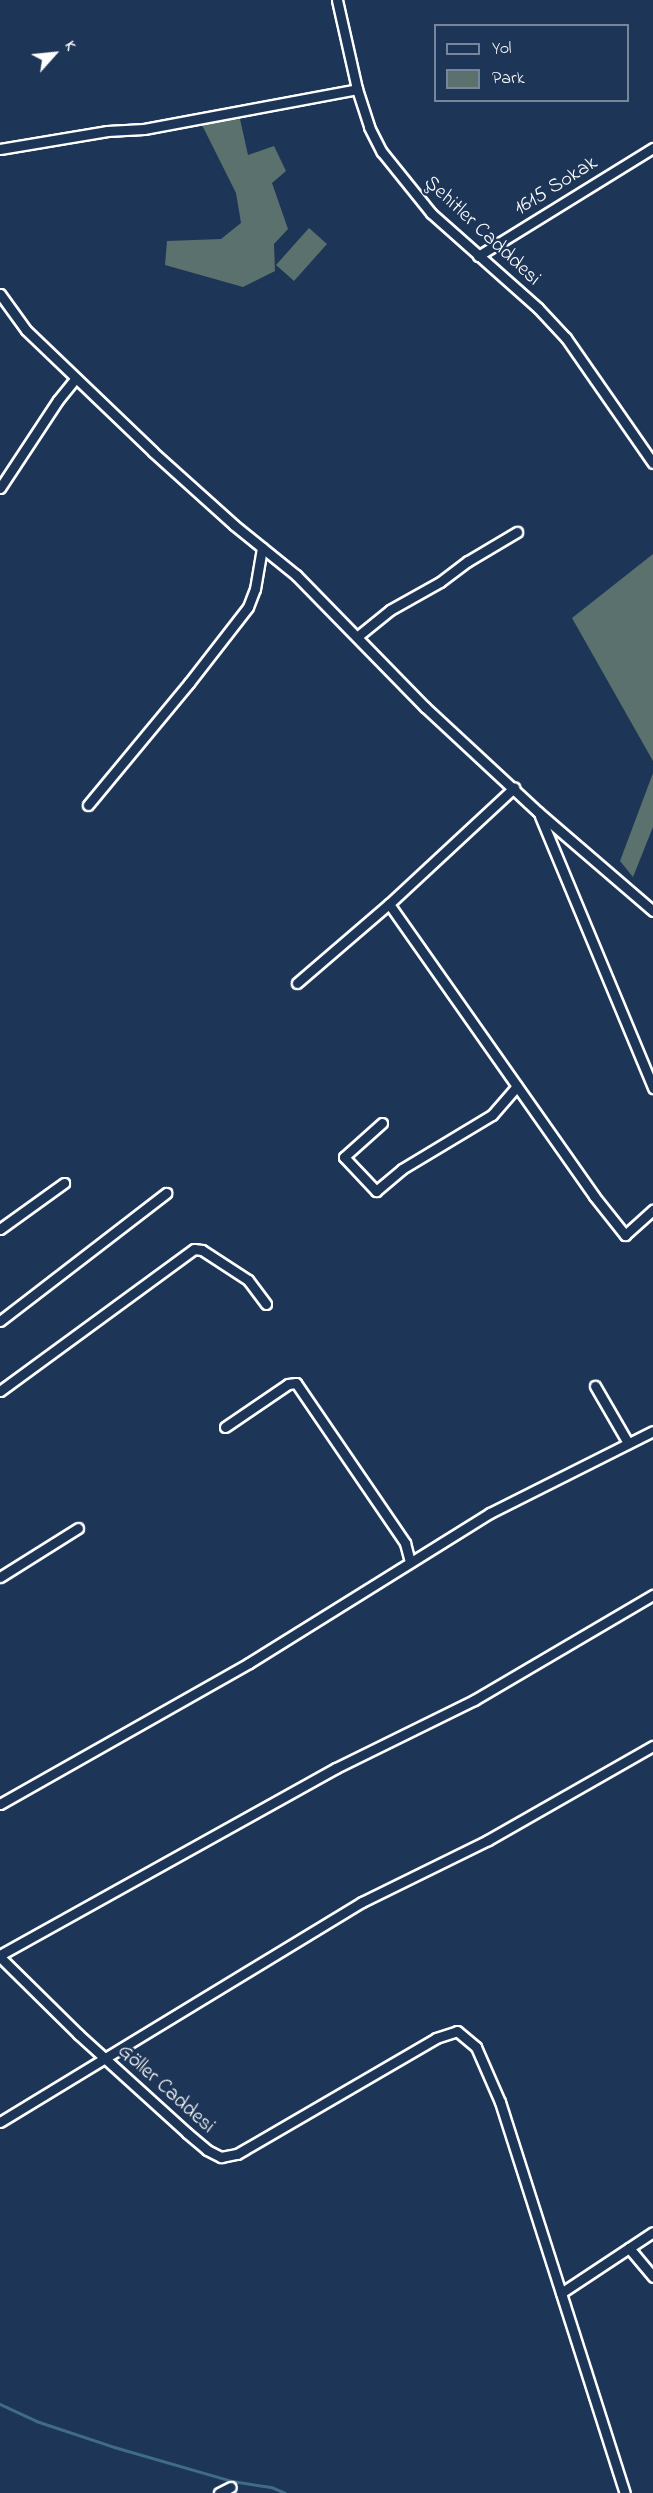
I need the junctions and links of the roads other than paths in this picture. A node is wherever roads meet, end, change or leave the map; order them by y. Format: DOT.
graph roads {
  1 [pos="337,0"];
  2 [pos="357,89"];
  3 [pos="653,148"];
  4 [pos="0,149"];
  5 [pos="478,256"];
  6 [pos="0,294"];
  7 [pos="76,378"];
  8 [pos="653,464"];
  9 [pos="0,488"];
  10 [pos="517,532"];
  11 [pos="262,548"];
  12 [pos="358,636"];
  13 [pos="514,788"];
  14 [pos="88,805"];
  15 [pos="538,812"];
  16 [pos="389,904"];
  17 [pos="653,911"];
  18 [pos="297,983"];
  19 [pos="517,1086"];
  20 [pos="653,1088"];
  21 [pos="382,1123"];
  22 [pos="64,1183"];
  23 [pos="166,1193"];
  24 [pos="653,1210"];
  25 [pos="0,1228"];
  26 [pos="266,1304"];
  27 [pos="0,1321"];
  28 [pos="595,1386"];
  29 [pos="0,1391"];
  30 [pos="225,1428"];
  31 [pos="653,1431"];
  32 [pos="628,1443"];
  33 [pos="78,1528"];
  34 [pos="410,1562"];
  35 [pos="0,1577"];
  36 [pos="653,1595"];
  37 [pos="653,1746"];
  38 [pos="0,1804"];
  39 [pos="0,1956"];
  40 [pos="105,2059"];
  41 [pos="0,2122"];
  42 [pos="653,2232"];
  43 [pos="629,2248"];
  44 [pos="653,2277"];
  45 [pos="561,2293"];
  46 [pos="231,2487"];
  47 [pos="219,2493"];
  48 [pos="625,2493"];
  1 -- 2 [label="street, Şehitler Cadddesi"];
  2 -- 4 [label="street"];
  2 -- 5 [label="street, Şehitler Cadddesi"];
  3 -- 5 [label="street, 1615 Sokak"];
  5 -- 8 [label="street, Şehitler Cadddesi"];
  6 -- 7 [label="street"];
  7 -- 9 [label="street"];
  7 -- 11 [label="street"];
  10 -- 12 [label="street"];
  11 -- 12 [label="street"];
  11 -- 14 [label="street"];
  12 -- 13 [label="street"];
  13 -- 15 [label="street"];
  13 -- 16 [label="street"];
  15 -- 17 [label="street"];
  15 -- 20 [label="street"];
  16 -- 18 [label="street"];
  16 -- 19 [label="street"];
  19 -- 21 [label="street"];
  19 -- 24 [label="street"];
  22 -- 25 [label="street"];
  23 -- 27 [label="street"];
  26 -- 29 [label="street"];
  28 -- 32 [label="street"];
  30 -- 34 [label="street"];
  31 -- 32 [label="street"];
  32 -- 34 [label="street"];
  33 -- 35 [label="street"];
  34 -- 38 [label="street"];
  36 -- 39 [label="street"];
  37 -- 40 [label="street"];
  39 -- 40 [label="street, Göller Caddesi"];
  40 -- 41 [label="street"];
  40 -- 45 [label="street, Göller Caddesi"];
  42 -- 43 [label="street"];
  43 -- 44 [label="street"];
  43 -- 45 [label="street"];
  45 -- 48 [label="street"];
  46 -- 47 [label="street"];
}
